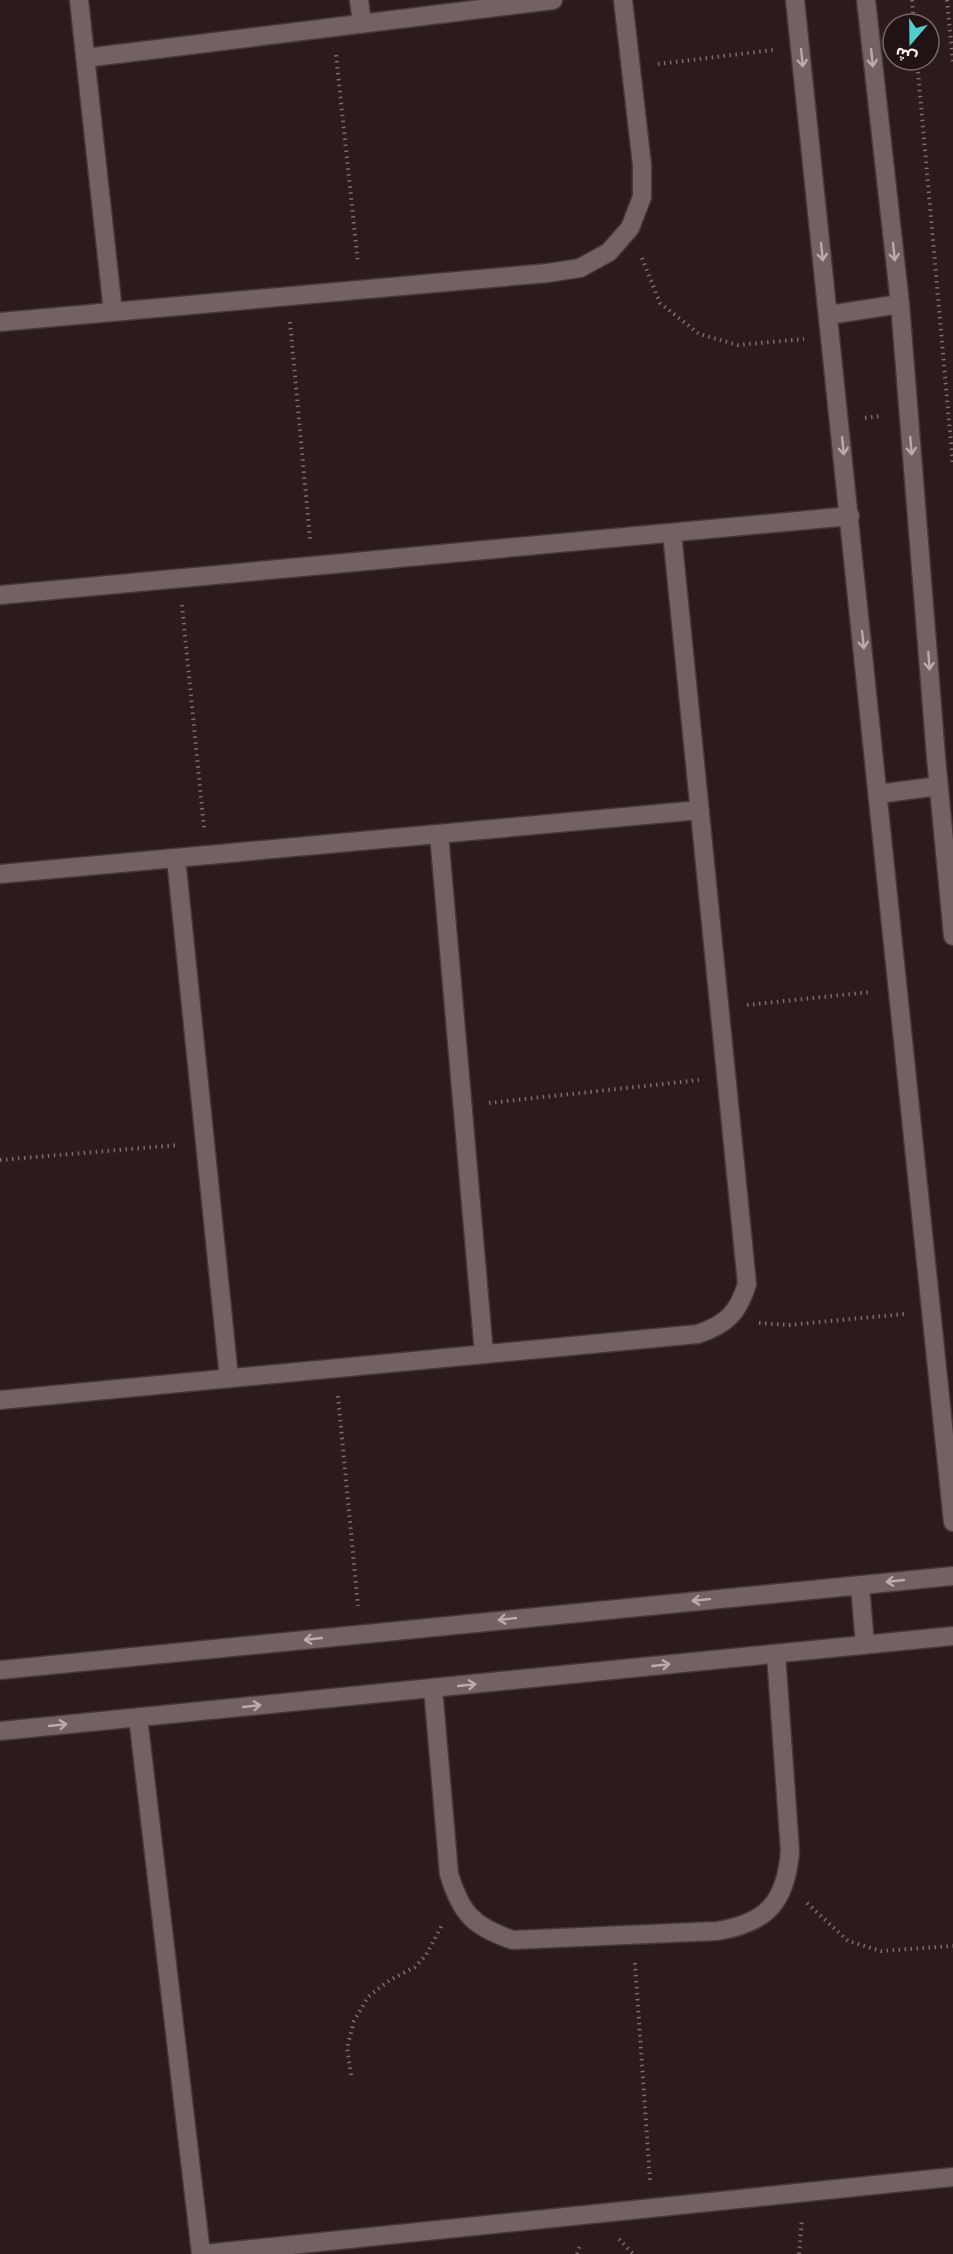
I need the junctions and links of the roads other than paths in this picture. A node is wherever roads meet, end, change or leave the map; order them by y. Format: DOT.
graph roads {
  1 [pos="79,0"];
  2 [pos="359,0"];
  3 [pos="553,0"];
  4 [pos="623,0"];
  5 [pos="795,0"];
  6 [pos="866,0"];
  7 [pos="362,24"];
  8 [pos="86,58"];
  9 [pos="900,304"];
  10 [pos="113,312"];
  11 [pos="829,315"];
  12 [pos="0,322"];
  13 [pos="850,516"];
  14 [pos="672,533"];
  15 [pos="0,595"];
  16 [pos="939,786"];
  17 [pos="878,794"];
  18 [pos="700,810"];
  19 [pos="439,834"];
  20 [pos="176,858"];
  21 [pos="0,874"];
  22 [pos="953,936"];
  23 [pos="484,1354"];
  24 [pos="229,1378"];
  25 [pos="0,1400"];
  26 [pos="953,1522"];
  27 [pos="953,1576"];
  28 [pos="860,1585"];
  29 [pos="953,1636"];
  30 [pos="865,1645"];
  31 [pos="776,1654"];
  32 [pos="0,1670"];
  33 [pos="433,1688"];
  34 [pos="138,1717"];
  35 [pos="0,1731"];
  36 [pos="953,2177"];
  37 [pos="203,2254"];
  1 -- 8 [label="street"];
  2 -- 7 [label="street"];
  3 -- 7 [label="street"];
  4 -- 10 [label="street"];
  5 -- 11 [label="street, one-way"];
  6 -- 9 [label="street, one-way"];
  7 -- 8 [label="street"];
  8 -- 10 [label="street"];
  9 -- 11 [label="street"];
  9 -- 16 [label="street, one-way"];
  10 -- 12 [label="street"];
  11 -- 13 [label="street, one-way"];
  13 -- 14 [label="street"];
  13 -- 17 [label="street, one-way"];
  14 -- 15 [label="street"];
  14 -- 18 [label="street"];
  16 -- 17 [label="street"];
  16 -- 22 [label="street"];
  17 -- 26 [label="street"];
  18 -- 19 [label="street"];
  18 -- 23 [label="street"];
  19 -- 20 [label="street"];
  19 -- 23 [label="street"];
  20 -- 21 [label="street"];
  20 -- 24 [label="street"];
  23 -- 24 [label="street"];
  24 -- 25 [label="street"];
  27 -- 28 [label="street, one-way"];
  28 -- 30 [label="street"];
  28 -- 32 [label="street, one-way"];
  29 -- 30 [label="street"];
  30 -- 31 [label="street"];
  33 -- 31 [label="street, one-way"];
  31 -- 33 [label="street"];
  34 -- 33 [label="street, one-way"];
  35 -- 34 [label="street, one-way"];
  34 -- 37 [label="street"];
  36 -- 37 [label="street"];
}
